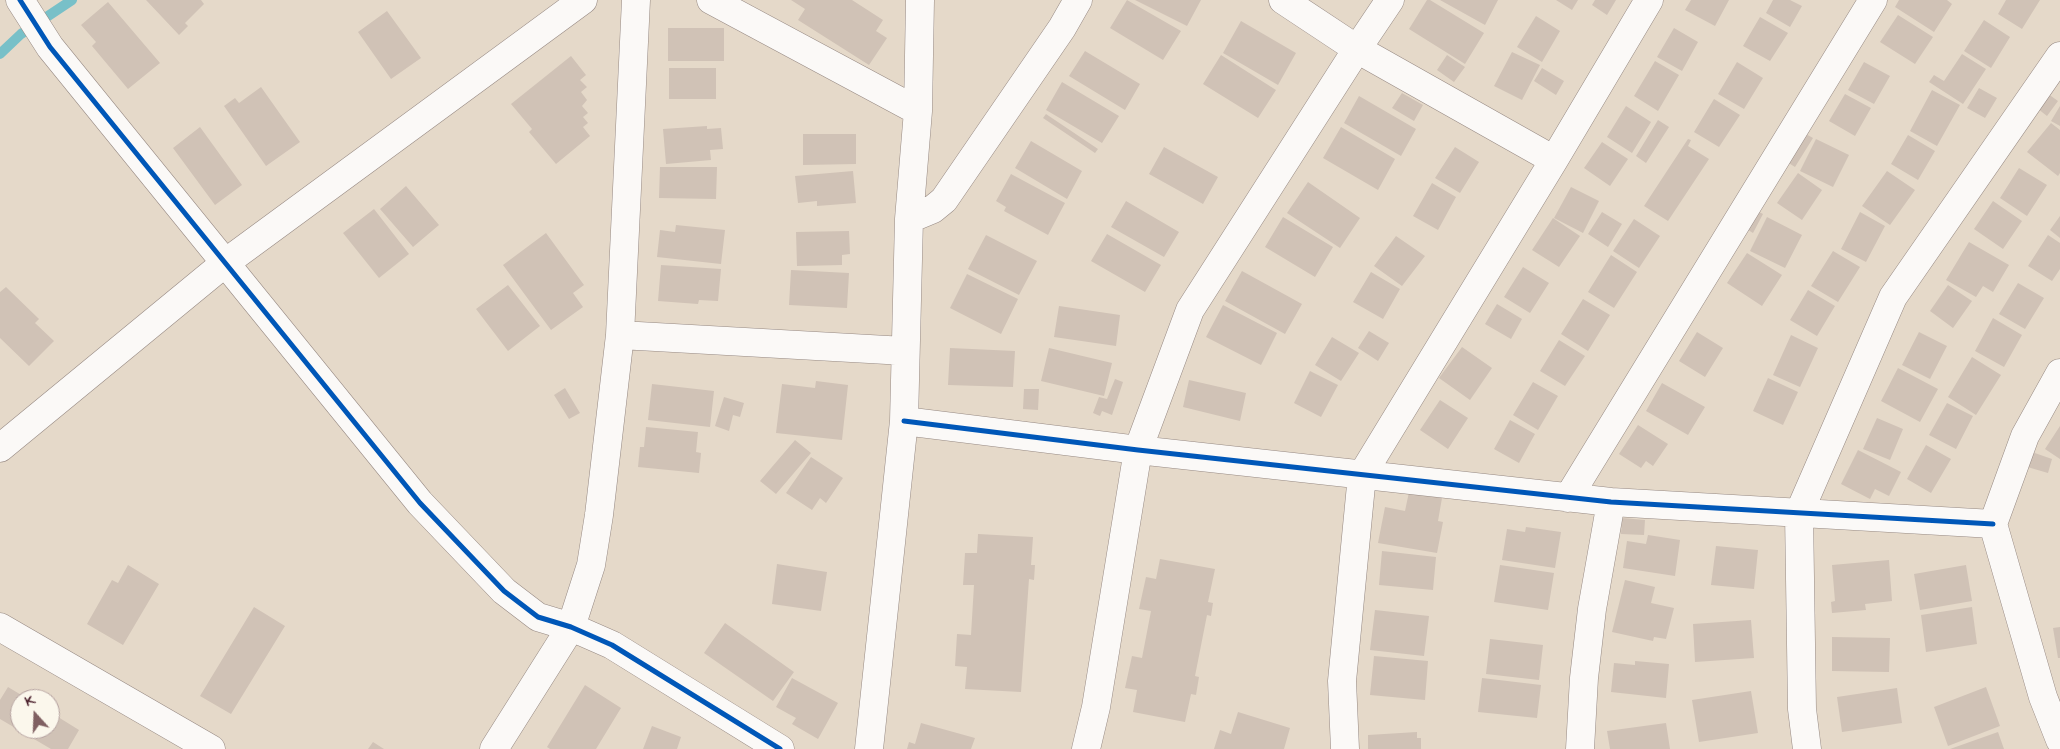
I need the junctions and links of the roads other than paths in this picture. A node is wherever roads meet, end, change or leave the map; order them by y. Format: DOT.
graph roads {
  1 [pos="583,0"];
  2 [pos="636,0"];
  3 [pos="712,0"];
  4 [pos="920,0"];
  5 [pos="1078,0"];
  6 [pos="1283,0"];
  7 [pos="1390,0"];
  8 [pos="1649,0"];
  9 [pos="1874,0"];
  10 [pos="19,4"];
  11 [pos="0,8"];
  12 [pos="1356,49"];
  13 [pos="2060,56"];
  14 [pos="918,111"];
  15 [pos="1554,160"];
  16 [pos="909,219"];
  17 [pos="225,262"];
  18 [pos="620,335"];
  19 [pos="905,351"];
  20 [pos="2060,373"];
  21 [pos="904,421"];
  22 [pos="0,448"];
  23 [pos="1138,450"];
  24 [pos="1362,475"];
  25 [pos="1568,498"];
  26 [pos="1611,502"];
  27 [pos="1799,513"];
  28 [pos="1993,524"];
  29 [pos="0,627"];
  30 [pos="571,627"];
  31 [pos="2060,740"];
  32 [pos="211,749"];
  33 [pos="494,749"];
  34 [pos="780,749"];
  35 [pos="869,749"];
  36 [pos="1086,749"];
  37 [pos="1345,749"];
  38 [pos="1580,749"];
  39 [pos="1807,749"];
  1 -- 17 [label="street"];
  2 -- 18 [label="street"];
  3 -- 14 [label="street"];
  4 -- 14 [label="street"];
  5 -- 16 [label="street"];
  6 -- 12 [label="street"];
  7 -- 12 [label="street"];
  8 -- 15 [label="street"];
  9 -- 25 [label="street"];
  10 -- 11 [label="street"];
  10 -- 17 [label="street"];
  12 -- 15 [label="street"];
  12 -- 23 [label="street"];
  13 -- 27 [label="street"];
  14 -- 16 [label="street"];
  15 -- 24 [label="street"];
  16 -- 19 [label="street"];
  17 -- 22 [label="street"];
  17 -- 30 [label="street"];
  18 -- 19 [label="street"];
  18 -- 30 [label="street"];
  19 -- 21 [label="street"];
  20 -- 28 [label="street"];
  21 -- 23 [label="street"];
  21 -- 35 [label="street"];
  23 -- 24 [label="street"];
  23 -- 36 [label="street"];
  24 -- 25 [label="street"];
  24 -- 37 [label="street"];
  25 -- 26 [label="street"];
  26 -- 27 [label="street"];
  26 -- 38 [label="street"];
  27 -- 28 [label="street"];
  27 -- 39 [label="street"];
  28 -- 31 [label="street"];
  29 -- 32 [label="street"];
  30 -- 33 [label="street"];
  30 -- 34 [label="street"];
}
